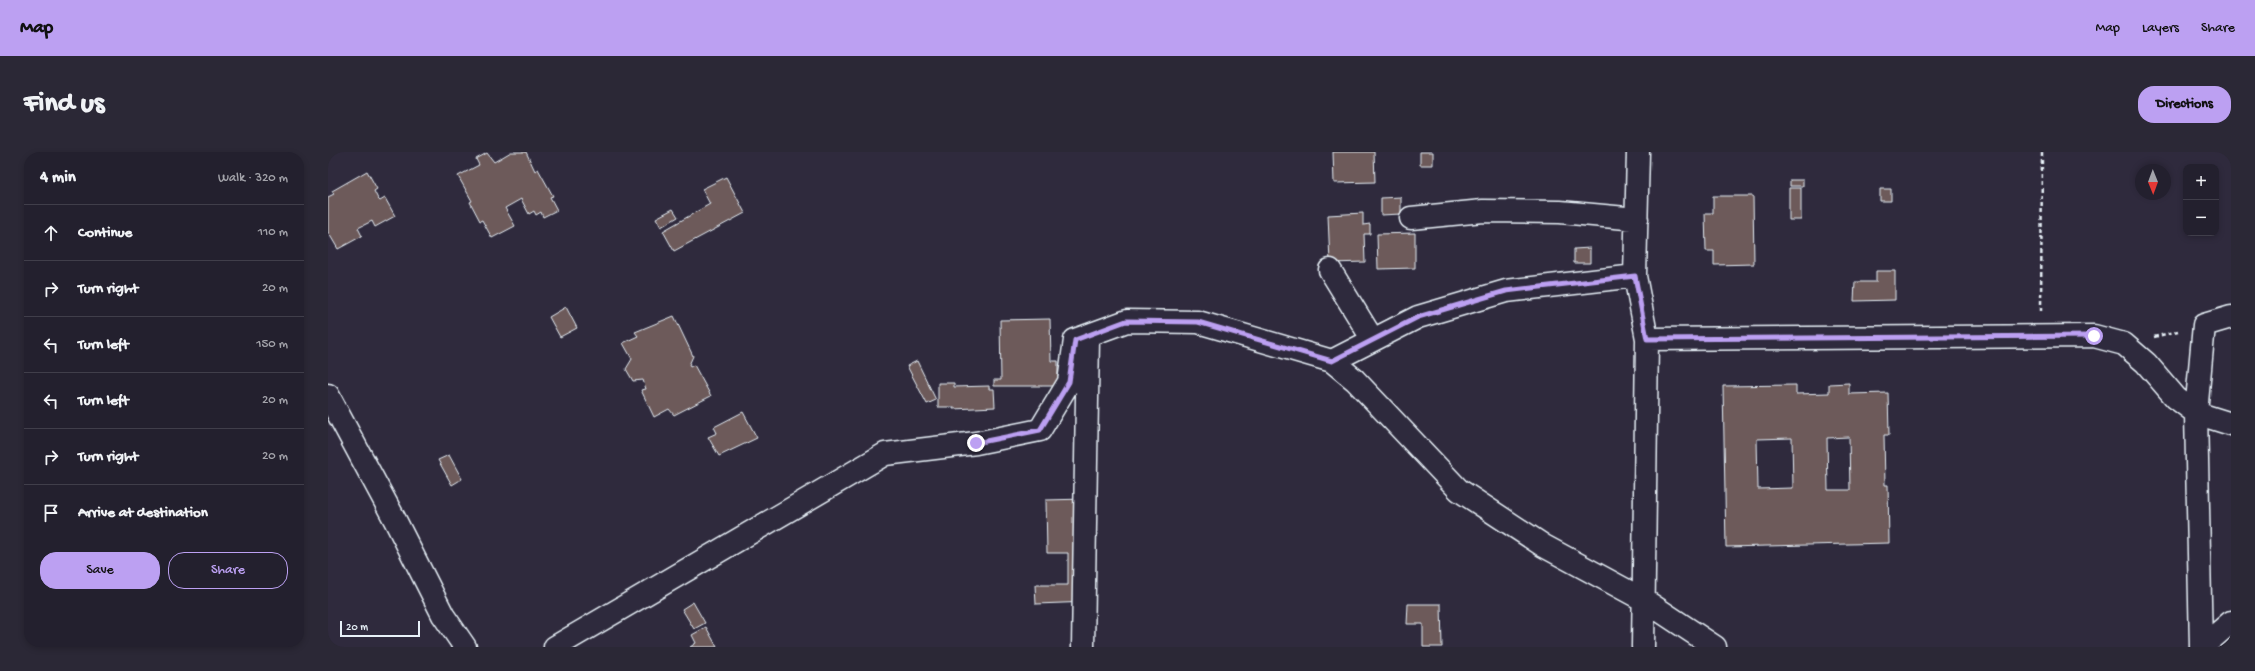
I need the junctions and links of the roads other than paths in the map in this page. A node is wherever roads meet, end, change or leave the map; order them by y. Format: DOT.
graph roads {
  1 [pos="1638,152"];
  2 [pos="1411,218"];
  3 [pos="1637,219"];
  4 [pos="1330,270"];
  5 [pos="1635,276"];
  6 [pos="2231,317"];
  7 [pos="1088,336"];
  8 [pos="1647,339"];
  9 [pos="1373,340"];
  10 [pos="1332,361"];
  11 [pos="328,395"];
  12 [pos="2196,413"];
  13 [pos="2231,424"];
  14 [pos="1644,600"];
  15 [pos="2231,622"];
  16 [pos="465,647"];
  17 [pos="554,647"];
  18 [pos="1083,647"];
  19 [pos="1643,647"];
  20 [pos="1715,647"];
  21 [pos="2202,647"];
  1 -- 3 [label="street"];
  2 -- 3 [label="street"];
  3 -- 5 [label="street"];
  4 -- 9 [label="street"];
  5 -- 8 [label="street"];
  5 -- 9 [label="street"];
  6 -- 12 [label="street"];
  7 -- 10 [label="street"];
  7 -- 17 [label="street"];
  7 -- 18 [label="street"];
  8 -- 12 [label="street"];
  8 -- 14 [label="street"];
  9 -- 10 [label="street"];
  10 -- 14 [label="street"];
  11 -- 16 [label="street"];
  12 -- 13 [label="street"];
  12 -- 21 [label="street"];
  14 -- 19 [label="street"];
  14 -- 20 [label="street"];
  15 -- 21 [label="street"];
}
